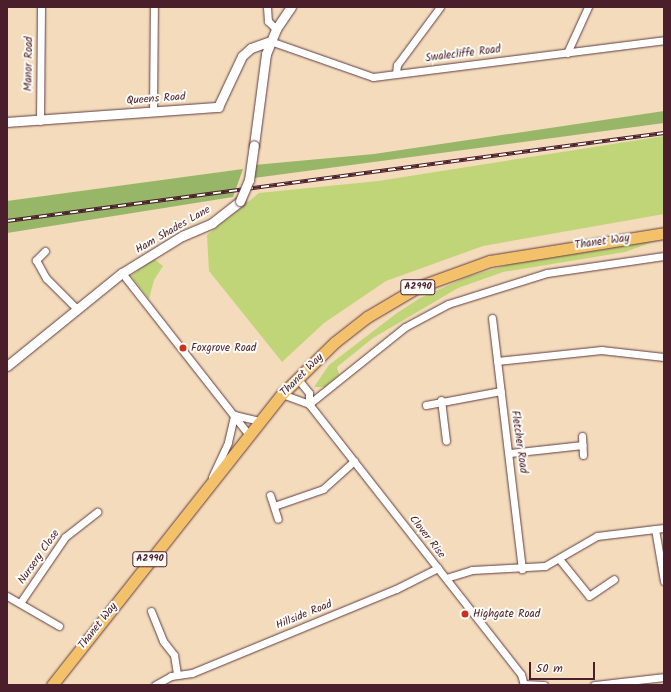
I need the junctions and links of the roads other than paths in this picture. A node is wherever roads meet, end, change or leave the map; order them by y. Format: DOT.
graph roads {
  1 [pos="41,7"];
  2 [pos="154,7"];
  3 [pos="267,7"];
  4 [pos="291,7"];
  5 [pos="440,7"];
  6 [pos="588,7"];
  7 [pos="276,29"];
  8 [pos="664,40"];
  9 [pos="270,41"];
  10 [pos="567,53"];
  11 [pos="396,73"];
  12 [pos="153,112"];
  13 [pos="40,121"];
  14 [pos="7,122"];
  15 [pos="664,232"];
  16 [pos="45,252"];
  17 [pos="664,256"];
  18 [pos="122,273"];
  19 [pos="77,309"];
  20 [pos="492,318"];
  21 [pos="664,357"];
  22 [pos="497,361"];
  23 [pos="7,366"];
  24 [pos="297,378"];
  25 [pos="501,391"];
  26 [pos="282,394"];
  27 [pos="441,400"];
  28 [pos="309,404"];
  29 [pos="426,405"];
  30 [pos="234,415"];
  31 [pos="260,421"];
  32 [pos="249,435"];
  33 [pos="582,436"];
  34 [pos="446,441"];
  35 [pos="583,445"];
  36 [pos="510,453"];
  37 [pos="583,455"];
  38 [pos="354,461"];
  39 [pos="209,483"];
  40 [pos="270,495"];
  41 [pos="274,506"];
  42 [pos="97,512"];
  43 [pos="278,519"];
  44 [pos="664,528"];
  45 [pos="655,529"];
  46 [pos="560,560"];
  47 [pos="438,568"];
  48 [pos="522,569"];
  49 [pos="446,578"];
  50 [pos="614,579"];
  51 [pos="664,581"];
  52 [pos="7,596"];
  53 [pos="20,603"];
  54 [pos="151,612"];
  55 [pos="59,626"];
  56 [pos="177,675"];
  57 [pos="664,677"];
  58 [pos="639,682"];
  59 [pos="52,685"];
  60 [pos="155,685"];
  61 [pos="524,685"];
  62 [pos="544,685"];
  63 [pos="594,685"];
  1 -- 13 [label="street, Manor Road"];
  2 -- 12 [label="street"];
  3 -- 7 [label="street"];
  4 -- 7 [label="street, Ham Shades Lane"];
  5 -- 11 [label="street"];
  6 -- 10 [label="street"];
  7 -- 9 [label="street, Ham Shades Lane"];
  8 -- 10 [label="street, Swalecliffe Road"];
  9 -- 11 [label="street, Swalecliffe Road"];
  9 -- 12 [label="street, Queens Road"];
  9 -- 18 [label="street, Ham Shades Lane, bridge"];
  10 -- 11 [label="street, Swalecliffe Road"];
  12 -- 13 [label="street, Queens Road"];
  13 -- 14 [label="street, Queens Road"];
  15 -- 24 [label="main road, Thanet Way / A2990"];
  16 -- 19 [label="street"];
  17 -- 28 [label="street"];
  18 -- 19 [label="street, Ham Shades Lane"];
  18 -- 30 [label="street"];
  19 -- 23 [label="street, Ham Shades Lane"];
  20 -- 22 [label="street, Fletcher Road"];
  21 -- 22 [label="street"];
  22 -- 25 [label="street, Fletcher Road"];
  24 -- 26 [label="main road, Thanet Way / A2990"];
  24 -- 28 [label="street, Clover Rise"];
  25 -- 27 [label="street"];
  25 -- 36 [label="street, Fletcher Road"];
  26 -- 28 [label="street"];
  26 -- 31 [label="main road, Thanet Way / A2990"];
  27 -- 29 [label="street"];
  27 -- 34 [label="street"];
  28 -- 38 [label="street, Clover Rise"];
  30 -- 31 [label="street"];
  30 -- 32 [label="street"];
  30 -- 39 [label="street"];
  31 -- 32 [label="main road, Thanet Way / A2990"];
  32 -- 39 [label="main road, Thanet Way / A2990"];
  33 -- 35 [label="street"];
  35 -- 36 [label="street"];
  35 -- 37 [label="street"];
  36 -- 48 [label="street, Fletcher Road"];
  38 -- 41 [label="street"];
  38 -- 47 [label="street, Clover Rise"];
  39 -- 59 [label="main road, Thanet Way / A2990"];
  40 -- 41 [label="street"];
  41 -- 43 [label="street"];
  42 -- 53 [label="street, Nursery Close"];
  44 -- 45 [label="street"];
  45 -- 46 [label="street"];
  45 -- 51 [label="street"];
  46 -- 48 [label="street"];
  46 -- 50 [label="street"];
  47 -- 49 [label="street, Clover Rise"];
  47 -- 56 [label="street, Hillside Road"];
  48 -- 49 [label="street"];
  49 -- 61 [label="street, Clover Rise"];
  52 -- 53 [label="street"];
  53 -- 55 [label="street"];
  54 -- 56 [label="street"];
  56 -- 60 [label="street, Hillside Road"];
  57 -- 58 [label="street"];
  58 -- 63 [label="street"];
  61 -- 62 [label="street"];
}
